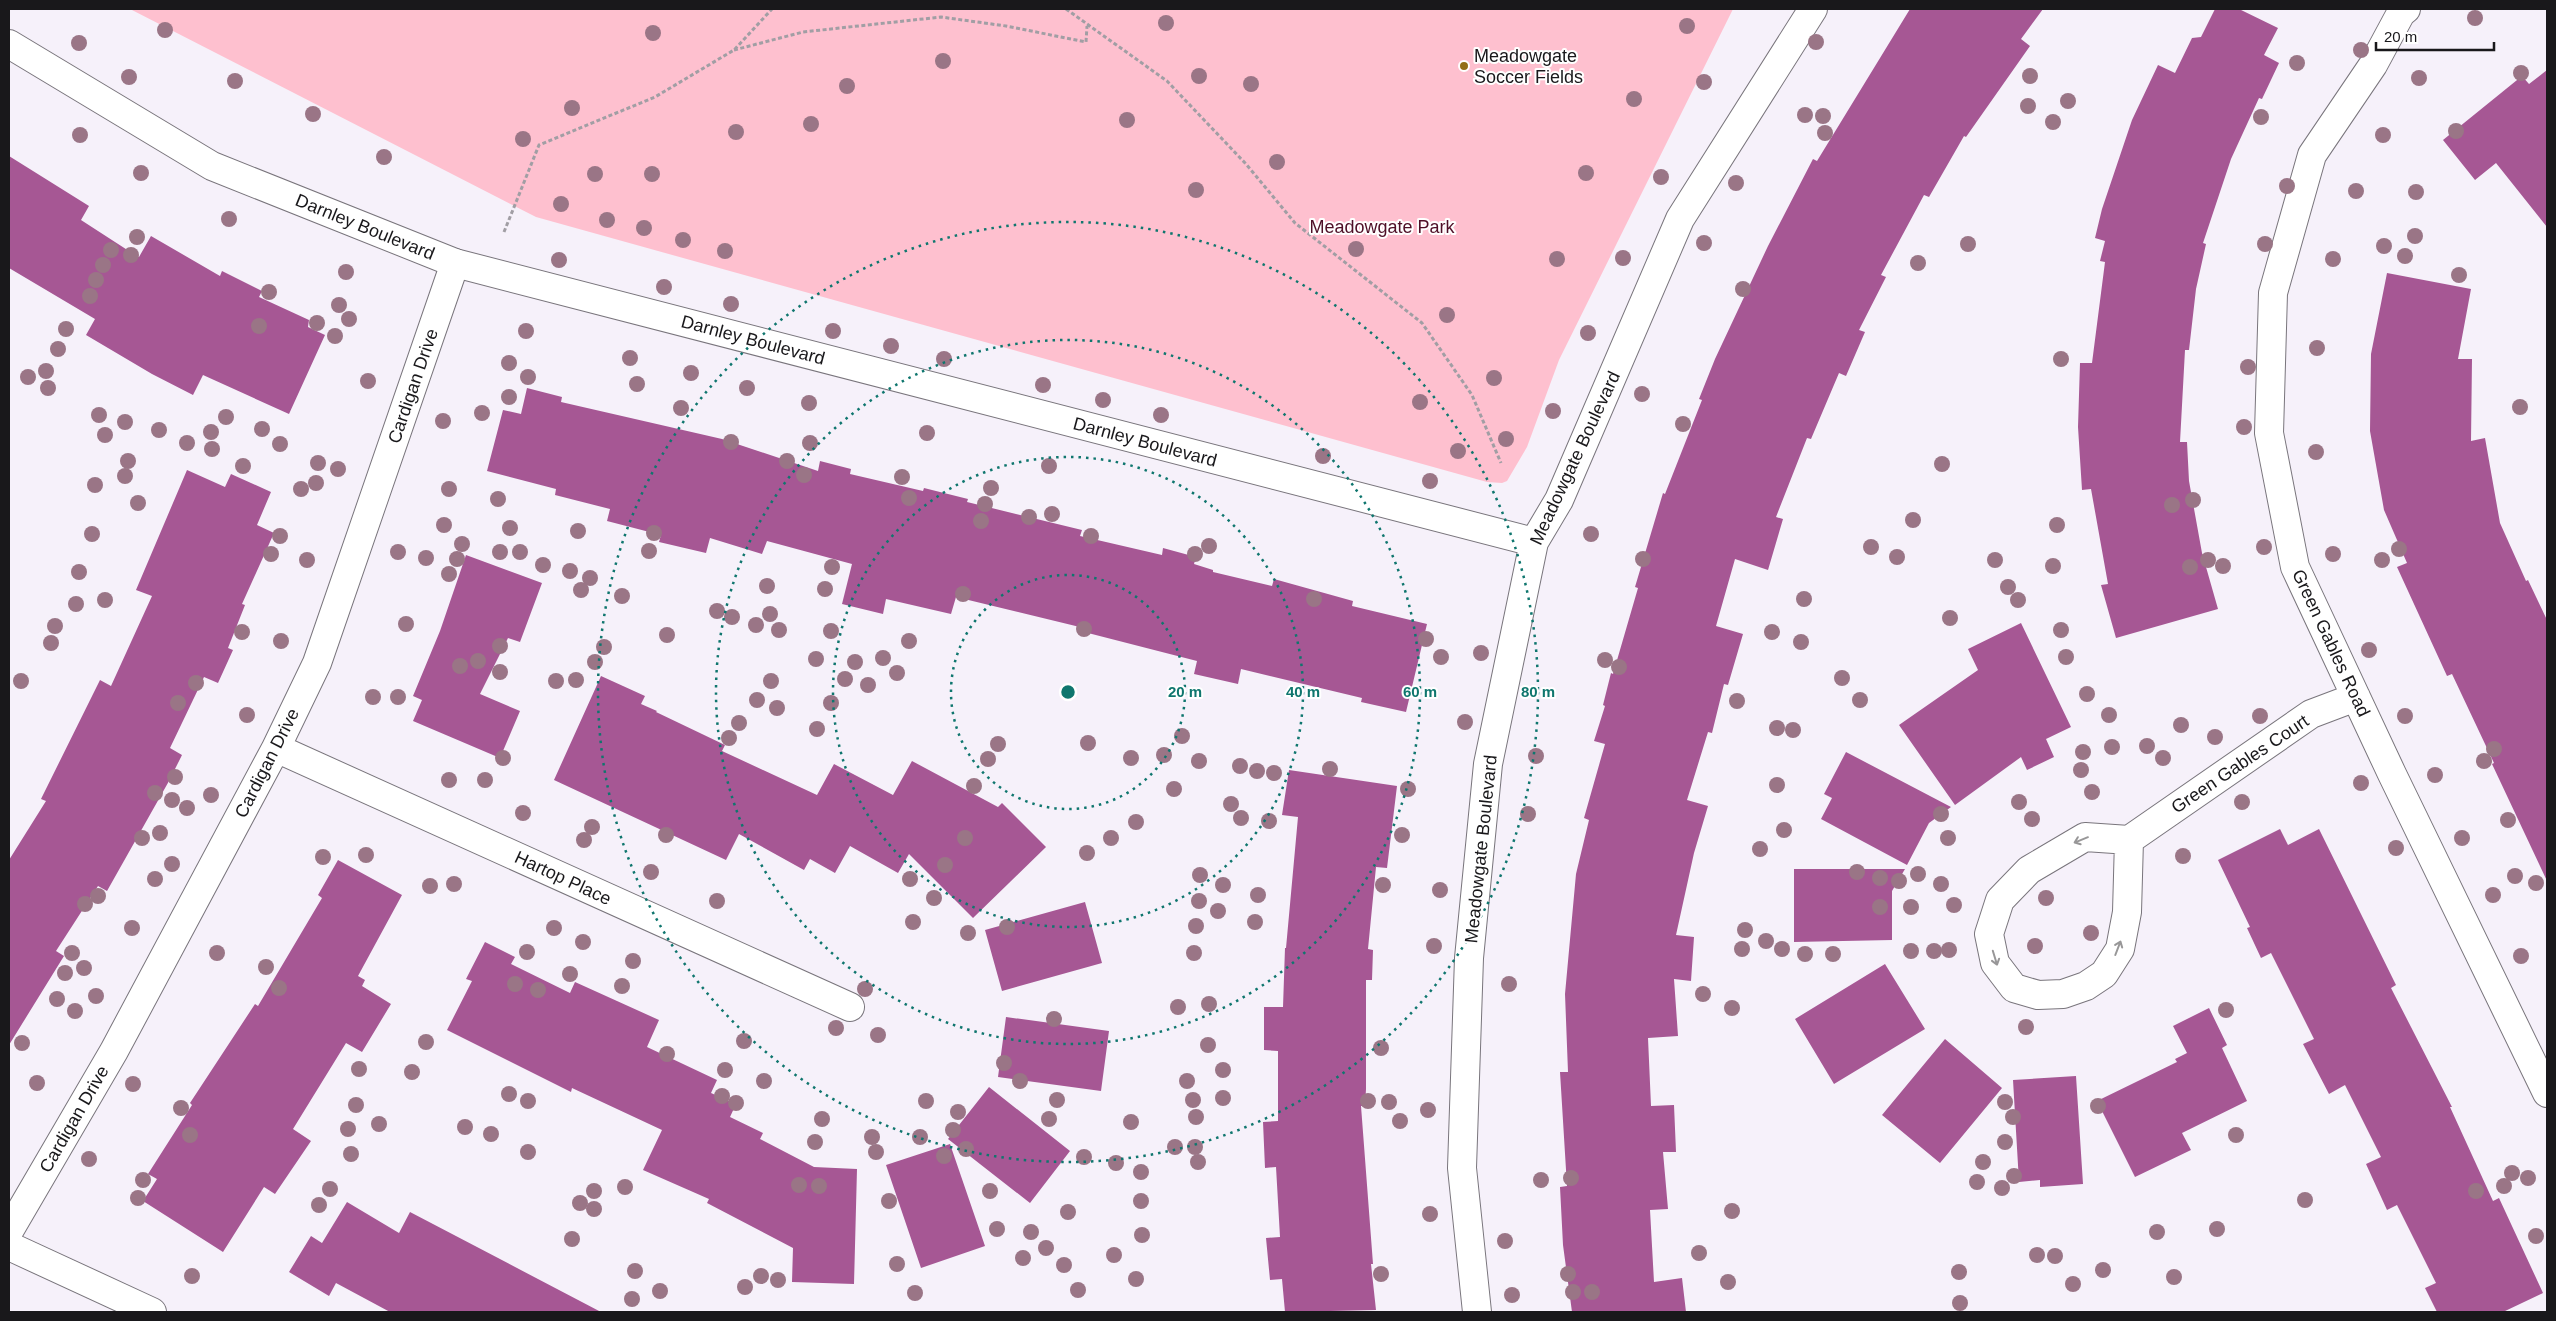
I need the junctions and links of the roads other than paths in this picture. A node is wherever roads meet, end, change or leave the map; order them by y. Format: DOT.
graph roads {
  1 [pos="1814,9"];
  2 [pos="2406,9"];
  3 [pos="9,44"];
  4 [pos="455,263"];
  5 [pos="1534,542"];
  6 [pos="2356,697"];
  7 [pos="276,748"];
  8 [pos="2129,840"];
  9 [pos="850,1007"];
  10 [pos="2547,1093"];
  11 [pos="9,1231"];
  12 [pos="9,1246"];
  13 [pos="152,1312"];
  14 [pos="1477,1312"];
  1 -- 5 [label="street, Meadowgate Boulevard"];
  2 -- 6 [label="street, Green Gables Road"];
  3 -- 4 [label="street, Darnley Boulevard"];
  4 -- 5 [label="street, Darnley Boulevard"];
  4 -- 7 [label="street, Cardigan Drive"];
  5 -- 14 [label="street, Meadowgate Boulevard"];
  6 -- 8 [label="street, Green Gables Court"];
  6 -- 10 [label="street, Green Gables Road"];
  7 -- 9 [label="street, Hartop Place"];
  7 -- 11 [label="street, Cardigan Drive"];
  8 -- 8 [label="street, one-way"];
  12 -- 13 [label="street"];
}
